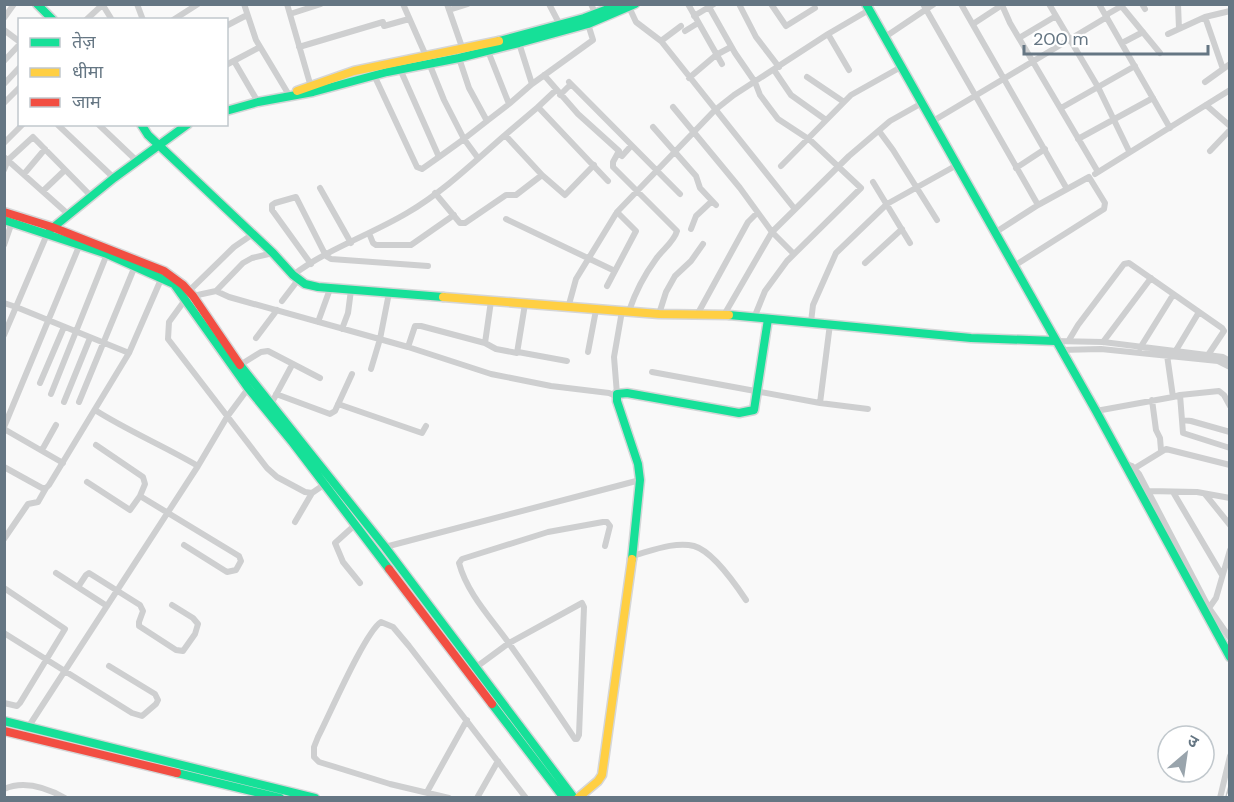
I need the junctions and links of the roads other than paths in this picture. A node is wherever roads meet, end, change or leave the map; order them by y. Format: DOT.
graph roads {
  1 [pos="14,4"];
  2 [pos="37,4"];
  3 [pos="198,4"];
  4 [pos="287,4"];
  5 [pos="321,4"];
  6 [pos="403,4"];
  7 [pos="468,4"];
  8 [pos="549,4"];
  9 [pos="591,4"];
  10 [pos="688,4"];
  11 [pos="739,4"];
  12 [pos="771,4"];
  13 [pos="934,4"];
  14 [pos="961,4"];
  15 [pos="1049,4"];
  16 [pos="1099,4"];
  17 [pos="1178,4"];
  18 [pos="245,5"];
  19 [pos="628,5"];
  20 [pos="1003,5"];
  21 [pos="711,6"];
  22 [pos="448,7"];
  23 [pos="924,7"];
  24 [pos="815,8"];
  25 [pos="867,8"];
  26 [pos="1230,11"];
  27 [pos="290,14"];
  28 [pos="248,15"];
  29 [pos="596,15"];
  30 [pos="694,16"];
  31 [pos="1056,16"];
  32 [pos="1106,16"];
  33 [pos="1205,17"];
  34 [pos="4,18"];
  35 [pos="51,18"];
  36 [pos="88,18"];
  37 [pos="110,18"];
  38 [pos="176,18"];
  39 [pos="410,19"];
  40 [pos="698,23"];
  41 [pos="588,24"];
  42 [pos="972,24"];
  43 [pos="228,25"];
  44 [pos="560,25"];
  45 [pos="1179,29"];
  46 [pos="4,30"];
  47 [pos="1143,32"];
  48 [pos="828,34"];
  49 [pos="1168,34"];
  50 [pos="885,37"];
  51 [pos="1019,38"];
  52 [pos="1070,39"];
  53 [pos="18,41"];
  54 [pos="661,41"];
  55 [pos="519,43"];
  56 [pos="1122,43"];
  57 [pos="18,45"];
  58 [pos="260,47"];
  59 [pos="299,47"];
  60 [pos="731,47"];
  61 [pos="488,51"];
  62 [pos="1160,53"];
  63 [pos="461,54"];
  64 [pos="716,55"];
  65 [pos="428,60"];
  66 [pos="4,61"];
  67 [pos="234,61"];
  68 [pos="1033,61"];
  69 [pos="228,64"];
  70 [pos="722,64"];
  71 [pos="1230,64"];
  72 [pos="1135,66"];
  73 [pos="901,67"];
  74 [pos="776,68"];
  75 [pos="18,69"];
  76 [pos="400,69"];
  77 [pos="1223,69"];
  78 [pos="849,70"];
  79 [pos="374,75"];
  80 [pos="543,75"];
  81 [pos="807,77"];
  82 [pos="689,78"];
  83 [pos="1004,78"];
  84 [pos="6,79"];
  85 [pos="755,82"];
  86 [pos="1205,82"];
  87 [pos="532,84"];
  88 [pos="1098,87"];
  89 [pos="312,89"];
  90 [pos="18,90"];
  91 [pos="1230,90"];
  92 [pos="558,92"];
  93 [pos="289,95"];
  94 [pos="974,95"];
  95 [pos="1153,98"];
  96 [pos="258,102"];
  97 [pos="844,102"];
  98 [pos="4,103"];
  99 [pos="922,103"];
  100 [pos="509,104"];
  101 [pos="1206,105"];
  102 [pos="538,107"];
  103 [pos="674,107"];
  104 [pos="1061,108"];
  105 [pos="228,110"];
  106 [pos="715,110"];
  107 [pos="1113,118"];
  108 [pos="826,120"];
  109 [pos="487,121"];
  110 [pos="933,121"];
  111 [pos="21,126"];
  112 [pos="59,126"];
  113 [pos="100,126"];
  114 [pos="142,126"];
  115 [pos="186,126"];
  116 [pos="653,127"];
  117 [pos="1170,128"];
  118 [pos="1230,128"];
  119 [pos="879,131"];
  120 [pos="694,132"];
  121 [pos="505,135"];
  122 [pos="807,138"];
  123 [pos="464,139"];
  124 [pos="1078,139"];
  125 [pos="5,141"];
  126 [pos="161,146"];
  127 [pos="632,146"];
  128 [pos="45,149"];
  129 [pos="1045,149"];
  130 [pos="17,150"];
  131 [pos="1129,151"];
  132 [pos="1210,151"];
  133 [pos="674,153"];
  134 [pos="622,156"];
  135 [pos="439,157"];
  136 [pos="478,158"];
  137 [pos="6,159"];
  138 [pos="138,162"];
  139 [pos="594,165"];
  140 [pos="957,165"];
  141 [pos="781,166"];
  142 [pos="840,166"];
  143 [pos="1016,168"];
  144 [pos="4,170"];
  145 [pos="65,170"];
  146 [pos="657,171"];
  147 [pos="1098,172"];
  148 [pos="24,174"];
  149 [pos="542,175"];
  150 [pos="1089,177"];
  151 [pos="114,178"];
  152 [pos="608,180"];
  153 [pos="873,182"];
  154 [pos="916,187"];
  155 [pos="320,188"];
  156 [pos="1068,189"];
  157 [pos="43,191"];
  158 [pos="637,191"];
  159 [pos="435,193"];
  160 [pos="681,194"];
  161 [pos="91,196"];
  162 [pos="887,204"];
  163 [pos="1038,205"];
  164 [pos="794,208"];
  165 [pos="4,212"];
  166 [pos="617,212"];
  167 [pos="757,213"];
  168 [pos="68,214"];
  169 [pos="454,215"];
  170 [pos="506,219"];
  171 [pos="937,220"];
  172 [pos="8,221"];
  173 [pos="691,229"];
  174 [pos="902,229"];
  175 [pos="50,230"];
  176 [pos="772,232"];
  177 [pos="996,232"];
  178 [pos="369,233"];
  179 [pos="253,234"];
  180 [pos="351,243"];
  181 [pos="910,243"];
  182 [pos="80,244"];
  183 [pos="703,244"];
  184 [pos="4,245"];
  185 [pos="107,254"];
  186 [pos="273,254"];
  187 [pos="795,254"];
  188 [pos="326,256"];
  189 [pos="589,258"];
  190 [pos="865,263"];
  191 [pos="311,264"];
  192 [pos="135,266"];
  193 [pos="428,266"];
  194 [pos="1014,266"];
  195 [pos="615,271"];
  196 [pos="162,277"];
  197 [pos="295,278"];
  198 [pos="1151,278"];
  199 [pos="607,286"];
  200 [pos="330,289"];
  201 [pos="216,291"];
  202 [pos="351,291"];
  203 [pos="389,293"];
  204 [pos="1173,294"];
  205 [pos="189,295"];
  206 [pos="282,301"];
  207 [pos="491,301"];
  208 [pos="4,303"];
  209 [pos="525,304"];
  210 [pos="16,307"];
  211 [pos="568,308"];
  212 [pos="277,310"];
  213 [pos="596,310"];
  214 [pos="625,311"];
  215 [pos="1199,312"];
  216 [pos="659,314"];
  217 [pos="697,315"];
  218 [pos="724,315"];
  219 [pos="754,318"];
  220 [pos="768,319"];
  221 [pos="49,321"];
  222 [pos="318,322"];
  223 [pos="811,322"];
  224 [pos="830,324"];
  225 [pos="64,327"];
  226 [pos="342,329"];
  227 [pos="76,332"];
  228 [pos="4,335"];
  229 [pos="90,338"];
  230 [pos="256,338"];
  231 [pos="380,339"];
  232 [pos="1069,340"];
  233 [pos="1055,341"];
  234 [pos="1103,342"];
  235 [pos="104,343"];
  236 [pos="485,343"];
  237 [pos="408,347"];
  238 [pos="1140,348"];
  239 [pos="1060,350"];
  240 [pos="518,352"];
  241 [pos="588,352"];
  242 [pos="1175,352"];
  243 [pos="129,353"];
  244 [pos="1167,355"];
  245 [pos="1208,355"];
  246 [pos="567,361"];
  247 [pos="1230,361"];
  248 [pos="240,365"];
  249 [pos="292,365"];
  250 [pos="1230,367"];
  251 [pos="371,369"];
  252 [pos="652,372"];
  253 [pos="352,374"];
  254 [pos="320,378"];
  255 [pos="40,383"];
  256 [pos="251,385"];
  257 [pos="756,391"];
  258 [pos="51,394"];
  259 [pos="276,394"];
  260 [pos="617,395"];
  261 [pos="1176,396"];
  262 [pos="1152,400"];
  263 [pos="64,402"];
  264 [pos="79,402"];
  265 [pos="820,403"];
  266 [pos="271,404"];
  267 [pos="338,404"];
  268 [pos="1230,406"];
  269 [pos="868,409"];
  270 [pos="95,410"];
  271 [pos="1096,411"];
  272 [pos="227,417"];
  273 [pos="1182,420"];
  274 [pos="56,425"];
  275 [pos="426,426"];
  276 [pos="4,428"];
  277 [pos="1230,432"];
  278 [pos="96,445"];
  279 [pos="1230,448"];
  280 [pos="42,450"];
  281 [pos="1161,450"];
  282 [pos="63,463"];
  283 [pos="1123,463"];
  284 [pos="1230,465"];
  285 [pos="198,466"];
  286 [pos="4,467"];
  287 [pos="1135,468"];
  288 [pos="640,480"];
  289 [pos="87,482"];
  290 [pos="325,484"];
  291 [pos="46,488"];
  292 [pos="1148,491"];
  293 [pos="1173,492"];
  294 [pos="312,493"];
  295 [pos="1205,493"];
  296 [pos="140,496"];
  297 [pos="1230,498"];
  298 [pos="167,513"];
  299 [pos="295,522"];
  300 [pos="356,524"];
  301 [pos="1230,525"];
  302 [pos="4,538"];
  303 [pos="184,545"];
  304 [pos="605,546"];
  305 [pos="385,547"];
  306 [pos="1230,550"];
  307 [pos="632,556"];
  308 [pos="56,573"];
  309 [pos="1222,575"];
  310 [pos="360,582"];
  311 [pos="78,587"];
  312 [pos="4,588"];
  313 [pos="117,591"];
  314 [pos="746,600"];
  315 [pos="172,604"];
  316 [pos="107,606"];
  317 [pos="1209,608"];
  318 [pos="4,633"];
  319 [pos="1230,638"];
  320 [pos="509,643"];
  321 [pos="1230,657"];
  322 [pos="46,661"];
  323 [pos="109,666"];
  324 [pos="474,668"];
  325 [pos="64,672"];
  326 [pos="4,703"];
  327 [pos="468,720"];
  328 [pos="4,721"];
  329 [pos="4,731"];
  330 [pos="26,731"];
  331 [pos="1230,756"];
  332 [pos="498,761"];
  333 [pos="4,789"];
  334 [pos="428,792"];
  335 [pos="65,798"];
  336 [pos="280,798"];
  337 [pos="315,798"];
  338 [pos="449,798"];
  339 [pos="477,798"];
  340 [pos="526,798"];
  341 [pos="564,798"];
  342 [pos="574,798"];
  343 [pos="578,798"];
  344 [pos="1220,798"];
  1 -- 34 [label="street"];
  2 -- 35 [label="street"];
  3 -- 38 [label="street"];
  4 -- 27 [label="street"];
  5 -- 27 [label="street"];
  6 -- 39 [label="street"];
  7 -- 22 [label="street"];
  8 -- 44 [label="street"];
  9 -- 29 [label="street"];
  10 -- 30 [label="street"];
  11 -- 74 [label="street"];
  12 -- 24 [label="street"];
  13 -- 23 [label="street"];
  14 -- 42 [label="street"];
  15 -- 31 [label="street"];
  16 -- 32 [label="street"];
  17 -- 45 [label="street"];
  18 -- 28 [label="street"];
  19 -- 29 [label="street"];
  19 -- 41 [label="street"];
  19 -- 54 [label="street"];
  20 -- 42 [label="street"];
  20 -- 51 [label="street"];
  21 -- 30 [label="street"];
  21 -- 60 [label="street"];
  22 -- 63 [label="street"];
  23 -- 50 [label="street"];
  23 -- 94 [label="street"];
  25 -- 48 [label="street"];
  25 -- 50 [label="street"];
  26 -- 33 [label="street"];
  27 -- 59 [label="street"];
  28 -- 43 [label="street"];
  28 -- 58 [label="street"];
  29 -- 44 [label="street"];
  30 -- 40 [label="street"];
  31 -- 51 [label="street"];
  31 -- 52 [label="street"];
  32 -- 47 [label="street"];
  32 -- 52 [label="street"];
  32 -- 56 [label="street"];
  33 -- 45 [label="street"];
  33 -- 77 [label="street"];
  36 -- 37 [label="street"];
  39 -- 59 [label="street"];
  39 -- 65 [label="street"];
  40 -- 54 [label="street"];
  40 -- 64 [label="street"];
  41 -- 55 [label="street"];
  41 -- 80 [label="street"];
  42 -- 83 [label="street"];
  44 -- 63 [label="street"];
  45 -- 49 [label="street"];
  46 -- 53 [label="street"];
  47 -- 56 [label="street"];
  47 -- 62 [label="street"];
  48 -- 74 [label="street"];
  48 -- 78 [label="street"];
  50 -- 73 [label="street"];
  51 -- 68 [label="street"];
  52 -- 68 [label="street"];
  52 -- 88 [label="street"];
  54 -- 82 [label="street"];
  55 -- 61 [label="street"];
  55 -- 87 [label="street"];
  56 -- 72 [label="street"];
  57 -- 66 [label="street"];
  58 -- 67 [label="street"];
  58 -- 93 [label="street"];
  59 -- 89 [label="street"];
  60 -- 64 [label="street"];
  60 -- 85 [label="street"];
  61 -- 63 [label="street"];
  61 -- 100 [label="street"];
  63 -- 65 [label="street"];
  63 -- 109 [label="street"];
  64 -- 70 [label="street"];
  64 -- 82 [label="street"];
  65 -- 76 [label="street"];
  65 -- 89 [label="street"];
  65 -- 123 [label="street"];
  67 -- 69 [label="street"];
  67 -- 96 [label="street"];
  68 -- 83 [label="street"];
  68 -- 104 [label="street"];
  71 -- 77 [label="street"];
  72 -- 88 [label="street"];
  72 -- 95 [label="street"];
  73 -- 97 [label="street"];
  73 -- 99 [label="street"];
  74 -- 85 [label="street"];
  74 -- 108 [label="street"];
  75 -- 84 [label="street"];
  76 -- 79 [label="street"];
  76 -- 135 [label="street"];
  77 -- 86 [label="street"];
  79 -- 89 [label="street"];
  79 -- 135 [label="street"];
  80 -- 87 [label="street"];
  80 -- 92 [label="street"];
  81 -- 97 [label="street"];
  82 -- 106 [label="street"];
  83 -- 94 [label="street"];
  83 -- 129 [label="street"];
  85 -- 106 [label="street"];
  85 -- 122 [label="street"];
  87 -- 100 [label="street"];
  88 -- 104 [label="street"];
  88 -- 107 [label="street"];
  89 -- 93 [label="street"];
  90 -- 98 [label="street"];
  91 -- 101 [label="street"];
  92 -- 102 [label="street"];
  92 -- 127 [label="street"];
  92 -- 158 [label="street"];
  93 -- 96 [label="street"];
  94 -- 110 [label="street"];
  94 -- 143 [label="street"];
  95 -- 107 [label="street"];
  95 -- 117 [label="street"];
  96 -- 105 [label="street"];
  97 -- 108 [label="street"];
  99 -- 110 [label="street"];
  99 -- 119 [label="street"];
  100 -- 109 [label="street"];
  101 -- 117 [label="street"];
  101 -- 118 [label="street"];
  102 -- 121 [label="street"];
  102 -- 139 [label="street"];
  103 -- 120 [label="street"];
  104 -- 124 [label="street"];
  106 -- 120 [label="street"];
  106 -- 164 [label="street"];
  107 -- 124 [label="street"];
  107 -- 131 [label="street"];
  108 -- 122 [label="street"];
  109 -- 123 [label="street"];
  110 -- 140 [label="street"];
  111 -- 125 [label="street"];
  112 -- 151 [label="street"];
  113 -- 138 [label="street"];
  114 -- 126 [label="street"];
  115 -- 126 [label="street"];
  116 -- 133 [label="street"];
  117 -- 131 [label="street"];
  118 -- 132 [label="street"];
  119 -- 142 [label="street"];
  119 -- 154 [label="street"];
  120 -- 133 [label="street"];
  120 -- 167 [label="street"];
  121 -- 136 [label="street"];
  121 -- 149 [label="street"];
  122 -- 141 [label="street"];
  122 -- 142 [label="street"];
  123 -- 135 [label="street"];
  123 -- 136 [label="street"];
  124 -- 147 [label="street"];
  125 -- 130 [label="street"];
  126 -- 138 [label="street"];
  126 -- 179 [label="street"];
  127 -- 134 [label="street"];
  127 -- 146 [label="street"];
  128 -- 130 [label="street"];
  128 -- 145 [label="street"];
  128 -- 148 [label="street"];
  129 -- 143 [label="street"];
  129 -- 156 [label="street"];
  130 -- 137 [label="street"];
  131 -- 147 [label="street"];
  133 -- 146 [label="street"];
  133 -- 173 [label="street"];
  136 -- 159 [label="street"];
  137 -- 144 [label="street"];
  137 -- 148 [label="street"];
  138 -- 151 [label="street"];
  139 -- 149 [label="street"];
  139 -- 152 [label="street"];
  140 -- 154 [label="street"];
  140 -- 177 [label="street"];
  142 -- 164 [label="street"];
  142 -- 187 [label="street"];
  143 -- 163 [label="street"];
  145 -- 157 [label="street"];
  145 -- 161 [label="street"];
  146 -- 158 [label="street"];
  146 -- 160 [label="street"];
  147 -- 150 [label="street"];
  148 -- 157 [label="street"];
  149 -- 169 [label="street"];
  150 -- 156 [label="street"];
  150 -- 194 [label="street"];
  151 -- 161 [label="street"];
  153 -- 162 [label="street"];
  154 -- 162 [label="street"];
  154 -- 171 [label="street"];
  155 -- 180 [label="street"];
  156 -- 163 [label="street"];
  157 -- 168 [label="street"];
  158 -- 166 [label="street"];
  158 -- 214 [label="street"];
  159 -- 169 [label="street"];
  159 -- 178 [label="street"];
  161 -- 168 [label="street"];
  162 -- 174 [label="street"];
  162 -- 223 [label="street"];
  163 -- 177 [label="street"];
  164 -- 176 [label="street"];
  165 -- 175 [label="street"];
  166 -- 189 [label="street"];
  166 -- 195 [label="street"];
  167 -- 176 [label="street"];
  167 -- 217 [label="street"];
  168 -- 175 [label="street"];
  169 -- 178 [label="street"];
  170 -- 189 [label="street"];
  172 -- 175 [label="street"];
  172 -- 184 [label="street"];
  174 -- 181 [label="street"];
  174 -- 190 [label="street"];
  175 -- 182 [label="street"];
  175 -- 205 [label="street"];
  175 -- 210 [label="street"];
  176 -- 187 [label="street"];
  176 -- 218 [label="street"];
  177 -- 194 [label="street"];
  178 -- 180 [label="street"];
  179 -- 186 [label="street"];
  179 -- 205 [label="street"];
  180 -- 188 [label="street"];
  182 -- 185 [label="street"];
  182 -- 221 [label="street"];
  183 -- 216 [label="street"];
  185 -- 192 [label="street"];
  185 -- 227 [label="street"];
  186 -- 197 [label="street"];
  186 -- 201 [label="street"];
  187 -- 219 [label="street"];
  188 -- 191 [label="street"];
  188 -- 191 [label="street"];
  188 -- 193 [label="street"];
  189 -- 195 [label="street"];
  189 -- 211 [label="street"];
  191 -- 197 [label="street"];
  192 -- 196 [label="street"];
  192 -- 235 [label="street"];
  194 -- 233 [label="street"];
  195 -- 199 [label="street"];
  196 -- 205 [label="street"];
  196 -- 243 [label="street"];
  197 -- 200 [label="street"];
  197 -- 206 [label="street"];
  198 -- 204 [label="street"];
  198 -- 232 [label="street"];
  198 -- 234 [label="street"];
  200 -- 202 [label="street"];
  200 -- 222 [label="street"];
  201 -- 205 [label="street"];
  201 -- 212 [label="street"];
  202 -- 203 [label="street"];
  202 -- 226 [label="street"];
  203 -- 207 [label="street"];
  203 -- 231 [label="street"];
  204 -- 215 [label="street"];
  204 -- 238 [label="street"];
  205 -- 248 [label="street"];
  205 -- 256 [label="street"];
  205 -- 272 [label="street"];
  207 -- 209 [label="street"];
  207 -- 236 [label="street"];
  208 -- 210 [label="street"];
  209 -- 211 [label="street"];
  209 -- 240 [label="street"];
  210 -- 221 [label="street"];
  210 -- 228 [label="street"];
  211 -- 213 [label="street"];
  212 -- 222 [label="street"];
  212 -- 230 [label="street"];
  213 -- 214 [label="street"];
  213 -- 241 [label="street"];
  214 -- 216 [label="street"];
  214 -- 260 [label="street"];
  215 -- 242 [label="street"];
  215 -- 245 [label="street"];
  216 -- 217 [label="street"];
  217 -- 218 [label="street"];
  218 -- 219 [label="street"];
  219 -- 220 [label="street"];
  220 -- 223 [label="street"];
  220 -- 257 [label="street"];
  221 -- 225 [label="street"];
  221 -- 276 [label="street"];
  222 -- 226 [label="street"];
  223 -- 224 [label="street"];
  224 -- 233 [label="street"];
  224 -- 265 [label="street"];
  225 -- 227 [label="street"];
  225 -- 255 [label="street"];
  226 -- 231 [label="street"];
  227 -- 229 [label="street"];
  227 -- 258 [label="street"];
  229 -- 235 [label="street"];
  229 -- 263 [label="street"];
  231 -- 237 [label="street"];
  231 -- 251 [label="street"];
  232 -- 233 [label="street"];
  232 -- 234 [label="street"];
  233 -- 239 [label="street"];
  234 -- 238 [label="street"];
  235 -- 243 [label="street"];
  235 -- 264 [label="street"];
  236 -- 237 [label="street"];
  236 -- 240 [label="street"];
  237 -- 260 [label="street"];
  238 -- 244 [label="street"];
  239 -- 244 [label="street"];
  239 -- 271 [label="street"];
  240 -- 246 [label="street"];
  242 -- 244 [label="street"];
  242 -- 245 [label="street"];
  243 -- 270 [label="street"];
  244 -- 250 [label="street"];
  244 -- 261 [label="street"];
  245 -- 247 [label="street"];
  248 -- 249 [label="street"];
  248 -- 256 [label="street"];
  249 -- 254 [label="street"];
  249 -- 259 [label="street"];
  252 -- 257 [label="street"];
  253 -- 267 [label="street"];
  256 -- 266 [label="street"];
  256 -- 272 [label="street"];
  256 -- 290 [label="street"];
  257 -- 260 [label="street"];
  257 -- 265 [label="street"];
  259 -- 266 [label="street"];
  259 -- 267 [label="street"];
  260 -- 288 [label="street"];
  261 -- 262 [label="street"];
  261 -- 268 [label="street"];
  261 -- 273 [label="street"];
  262 -- 271 [label="street"];
  262 -- 281 [label="street"];
  265 -- 269 [label="street"];
  266 -- 305 [label="street"];
  267 -- 275 [label="street"];
  270 -- 282 [label="street"];
  270 -- 285 [label="street"];
  271 -- 283 [label="street"];
  272 -- 285 [label="street"];
  272 -- 294 [label="street"];
  273 -- 277 [label="street"];
  273 -- 279 [label="street"];
  274 -- 280 [label="street"];
  276 -- 280 [label="street"];
  278 -- 296 [label="street"];
  280 -- 282 [label="street"];
  281 -- 284 [label="street"];
  281 -- 287 [label="street"];
  282 -- 291 [label="street"];
  283 -- 287 [label="street"];
  283 -- 321 [label="street"];
  285 -- 298 [label="street"];
  286 -- 291 [label="street"];
  287 -- 292 [label="street"];
  288 -- 305 [label="street"];
  288 -- 307 [label="street"];
  289 -- 296 [label="street"];
  290 -- 294 [label="street"];
  290 -- 300 [label="street"];
  291 -- 302 [label="street"];
  292 -- 293 [label="street"];
  292 -- 317 [label="street"];
  293 -- 295 [label="street"];
  293 -- 309 [label="street"];
  294 -- 299 [label="street"];
  295 -- 297 [label="street"];
  295 -- 301 [label="street"];
  296 -- 298 [label="street"];
  298 -- 303 [label="street"];
  298 -- 313 [label="street"];
  300 -- 310 [label="street"];
  300 -- 341 [label="street"];
  304 -- 320 [label="street"];
  305 -- 324 [label="street"];
  306 -- 309 [label="street"];
  307 -- 314 [label="street"];
  307 -- 343 [label="street"];
  308 -- 311 [label="street"];
  309 -- 317 [label="street"];
  311 -- 313 [label="street"];
  311 -- 316 [label="street"];
  312 -- 322 [label="street"];
  313 -- 315 [label="street"];
  313 -- 316 [label="street"];
  316 -- 325 [label="street"];
  317 -- 319 [label="street"];
  318 -- 322 [label="street"];
  320 -- 320 [label="street"];
  320 -- 324 [label="street"];
  322 -- 325 [label="street"];
  322 -- 326 [label="street"];
  323 -- 325 [label="street"];
  324 -- 342 [label="street"];
  325 -- 330 [label="street"];
  327 -- 332 [label="street"];
  327 -- 334 [label="street"];
  327 -- 334 [label="street"];
  328 -- 330 [label="street"];
  329 -- 330 [label="street"];
  330 -- 336 [label="street"];
  330 -- 337 [label="street"];
  331 -- 344 [label="street"];
  332 -- 339 [label="street"];
  332 -- 340 [label="street"];
  333 -- 335 [label="street"];
  334 -- 338 [label="street"];
}
